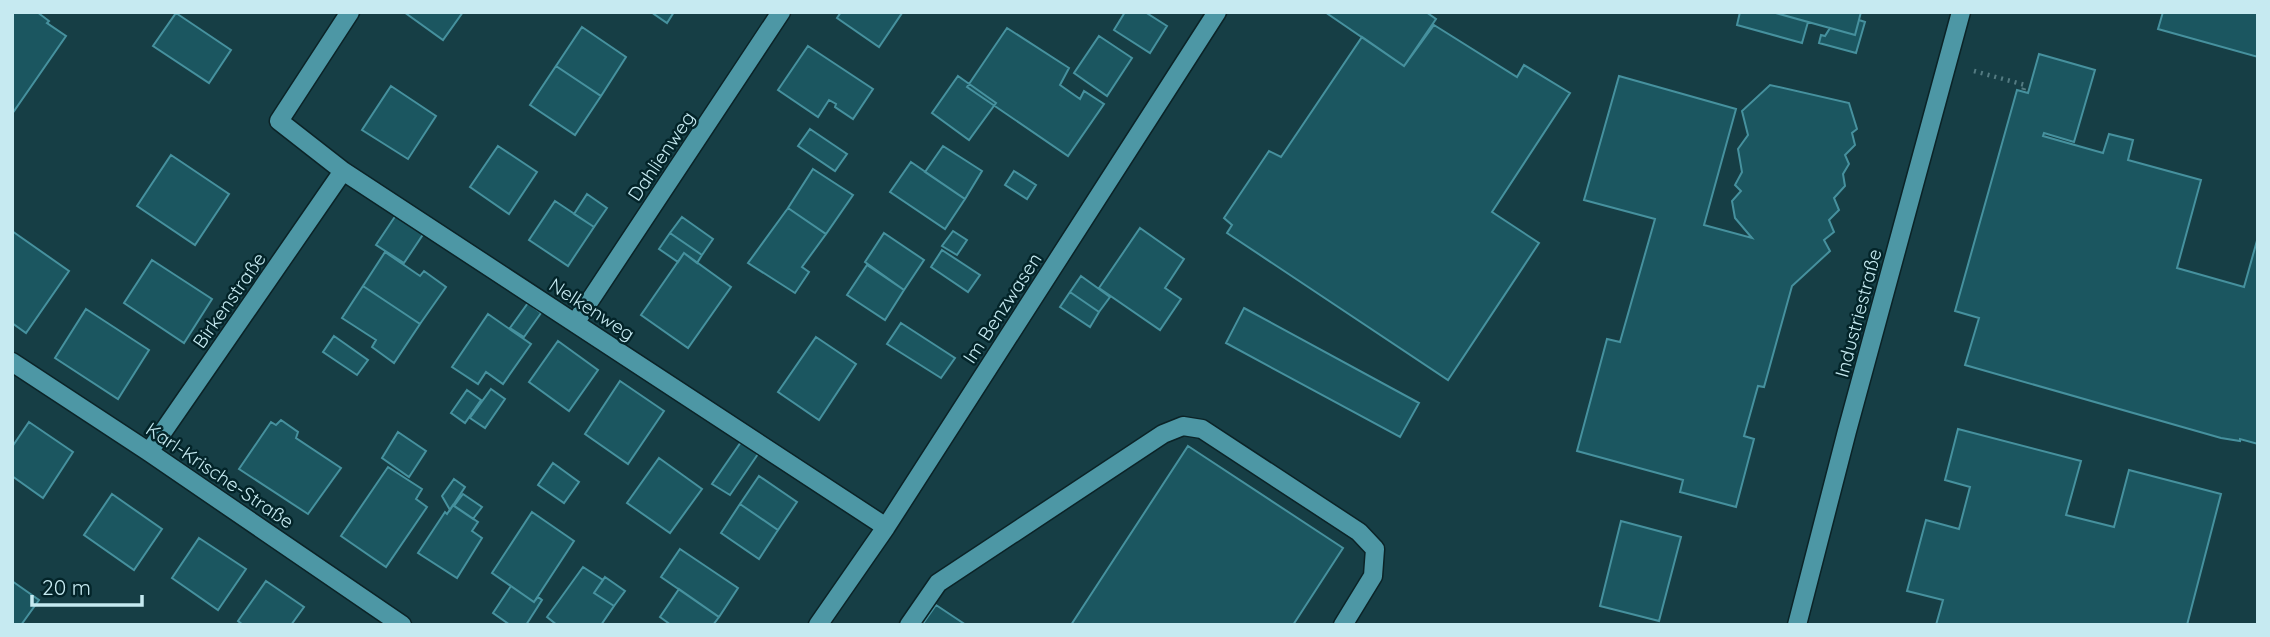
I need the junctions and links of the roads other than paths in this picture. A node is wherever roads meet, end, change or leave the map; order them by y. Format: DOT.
graph roads {
  1 [pos="351,12"];
  2 [pos="782,12"];
  3 [pos="1217,12"];
  4 [pos="1961,12"];
  5 [pos="343,171"];
  6 [pos="575,323"];
  7 [pos="12,362"];
  8 [pos="149,452"];
  9 [pos="886,527"];
  10 [pos="402,625"];
  11 [pos="818,625"];
  12 [pos="909,625"];
  13 [pos="1343,625"];
  14 [pos="1797,625"];
  1 -- 5 [label="street, Nelkenweg"];
  2 -- 6 [label="street, Dahlienweg"];
  3 -- 9 [label="street, Im Benzwasen"];
  4 -- 14 [label="street, Industriestraße"];
  5 -- 6 [label="street, Nelkenweg"];
  5 -- 8 [label="street, Birkenstraße"];
  6 -- 9 [label="street, Nelkenweg"];
  7 -- 8 [label="street, Karl-Krische-Straße"];
  8 -- 10 [label="street, Karl-Krische-Straße"];
  9 -- 11 [label="street, Im Benzwasen"];
  12 -- 13 [label="street"];
}
